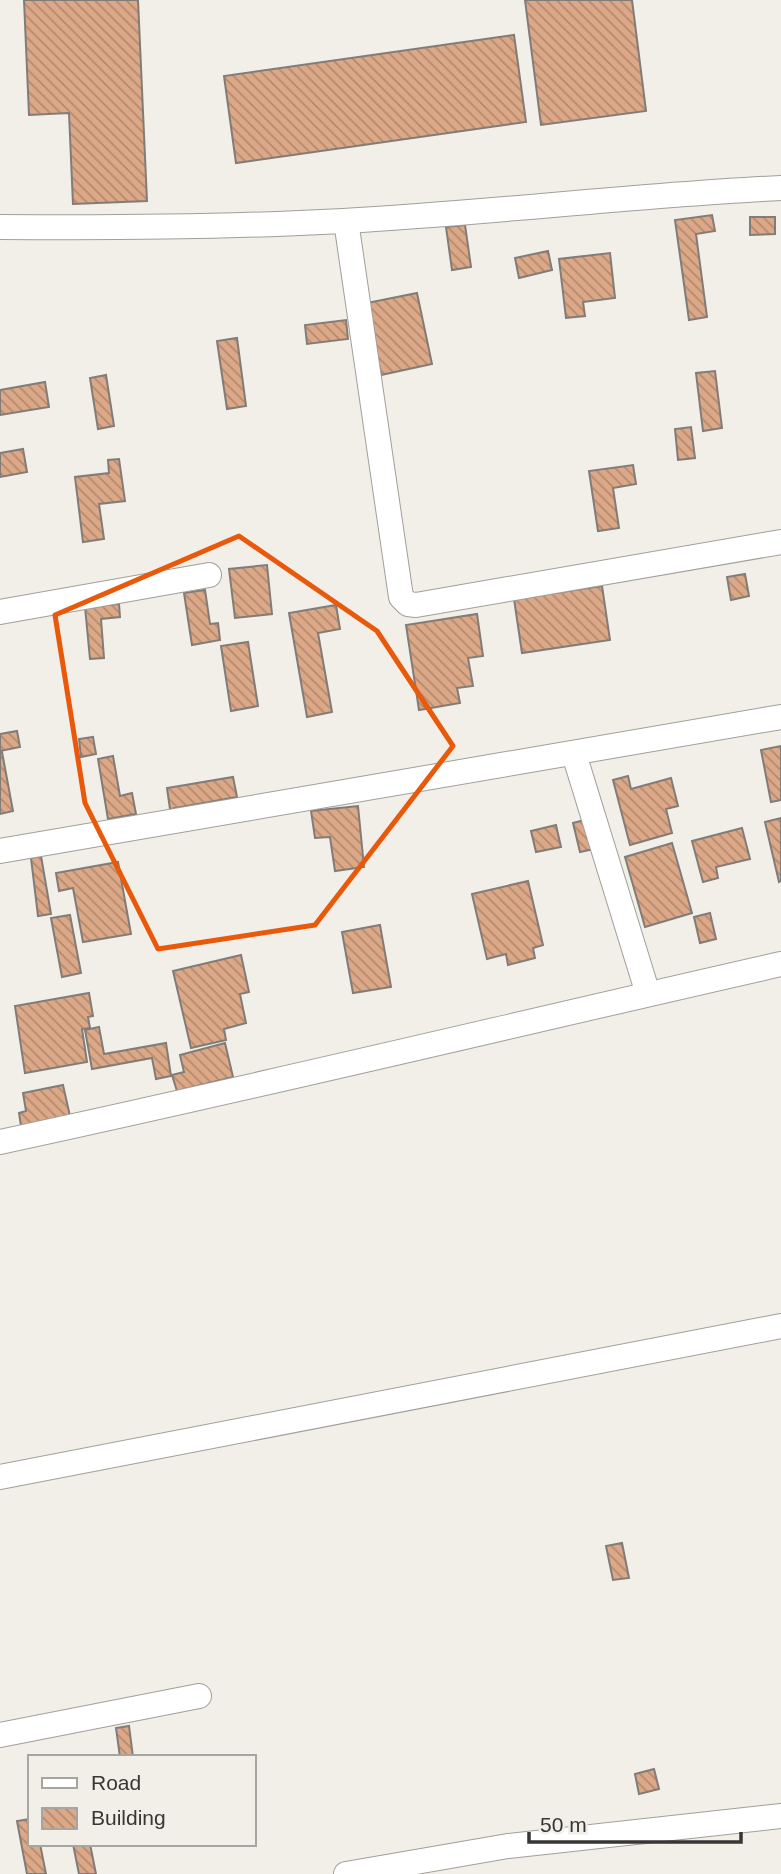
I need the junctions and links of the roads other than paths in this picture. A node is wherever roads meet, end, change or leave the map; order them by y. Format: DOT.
graph roads {
  1 [pos="781,188"];
  2 [pos="346,220"];
  3 [pos="0,227"];
  4 [pos="781,542"];
  5 [pos="209,575"];
  6 [pos="0,612"];
  7 [pos="781,717"];
  8 [pos="574,754"];
  9 [pos="0,851"];
  10 [pos="781,964"];
  11 [pos="648,994"];
  12 [pos="0,1142"];
  13 [pos="781,1326"];
  14 [pos="0,1476"];
  15 [pos="199,1696"];
  16 [pos="0,1735"];
  17 [pos="781,1816"];
  18 [pos="346,1874"];
  1 -- 2 [label="street"];
  2 -- 3 [label="street"];
  2 -- 4 [label="street"];
  5 -- 6 [label="street"];
  7 -- 8 [label="street"];
  8 -- 9 [label="street"];
  8 -- 11 [label="street"];
  10 -- 11 [label="street"];
  11 -- 12 [label="street"];
  13 -- 14 [label="street"];
  15 -- 16 [label="street"];
  17 -- 18 [label="street"];
}
